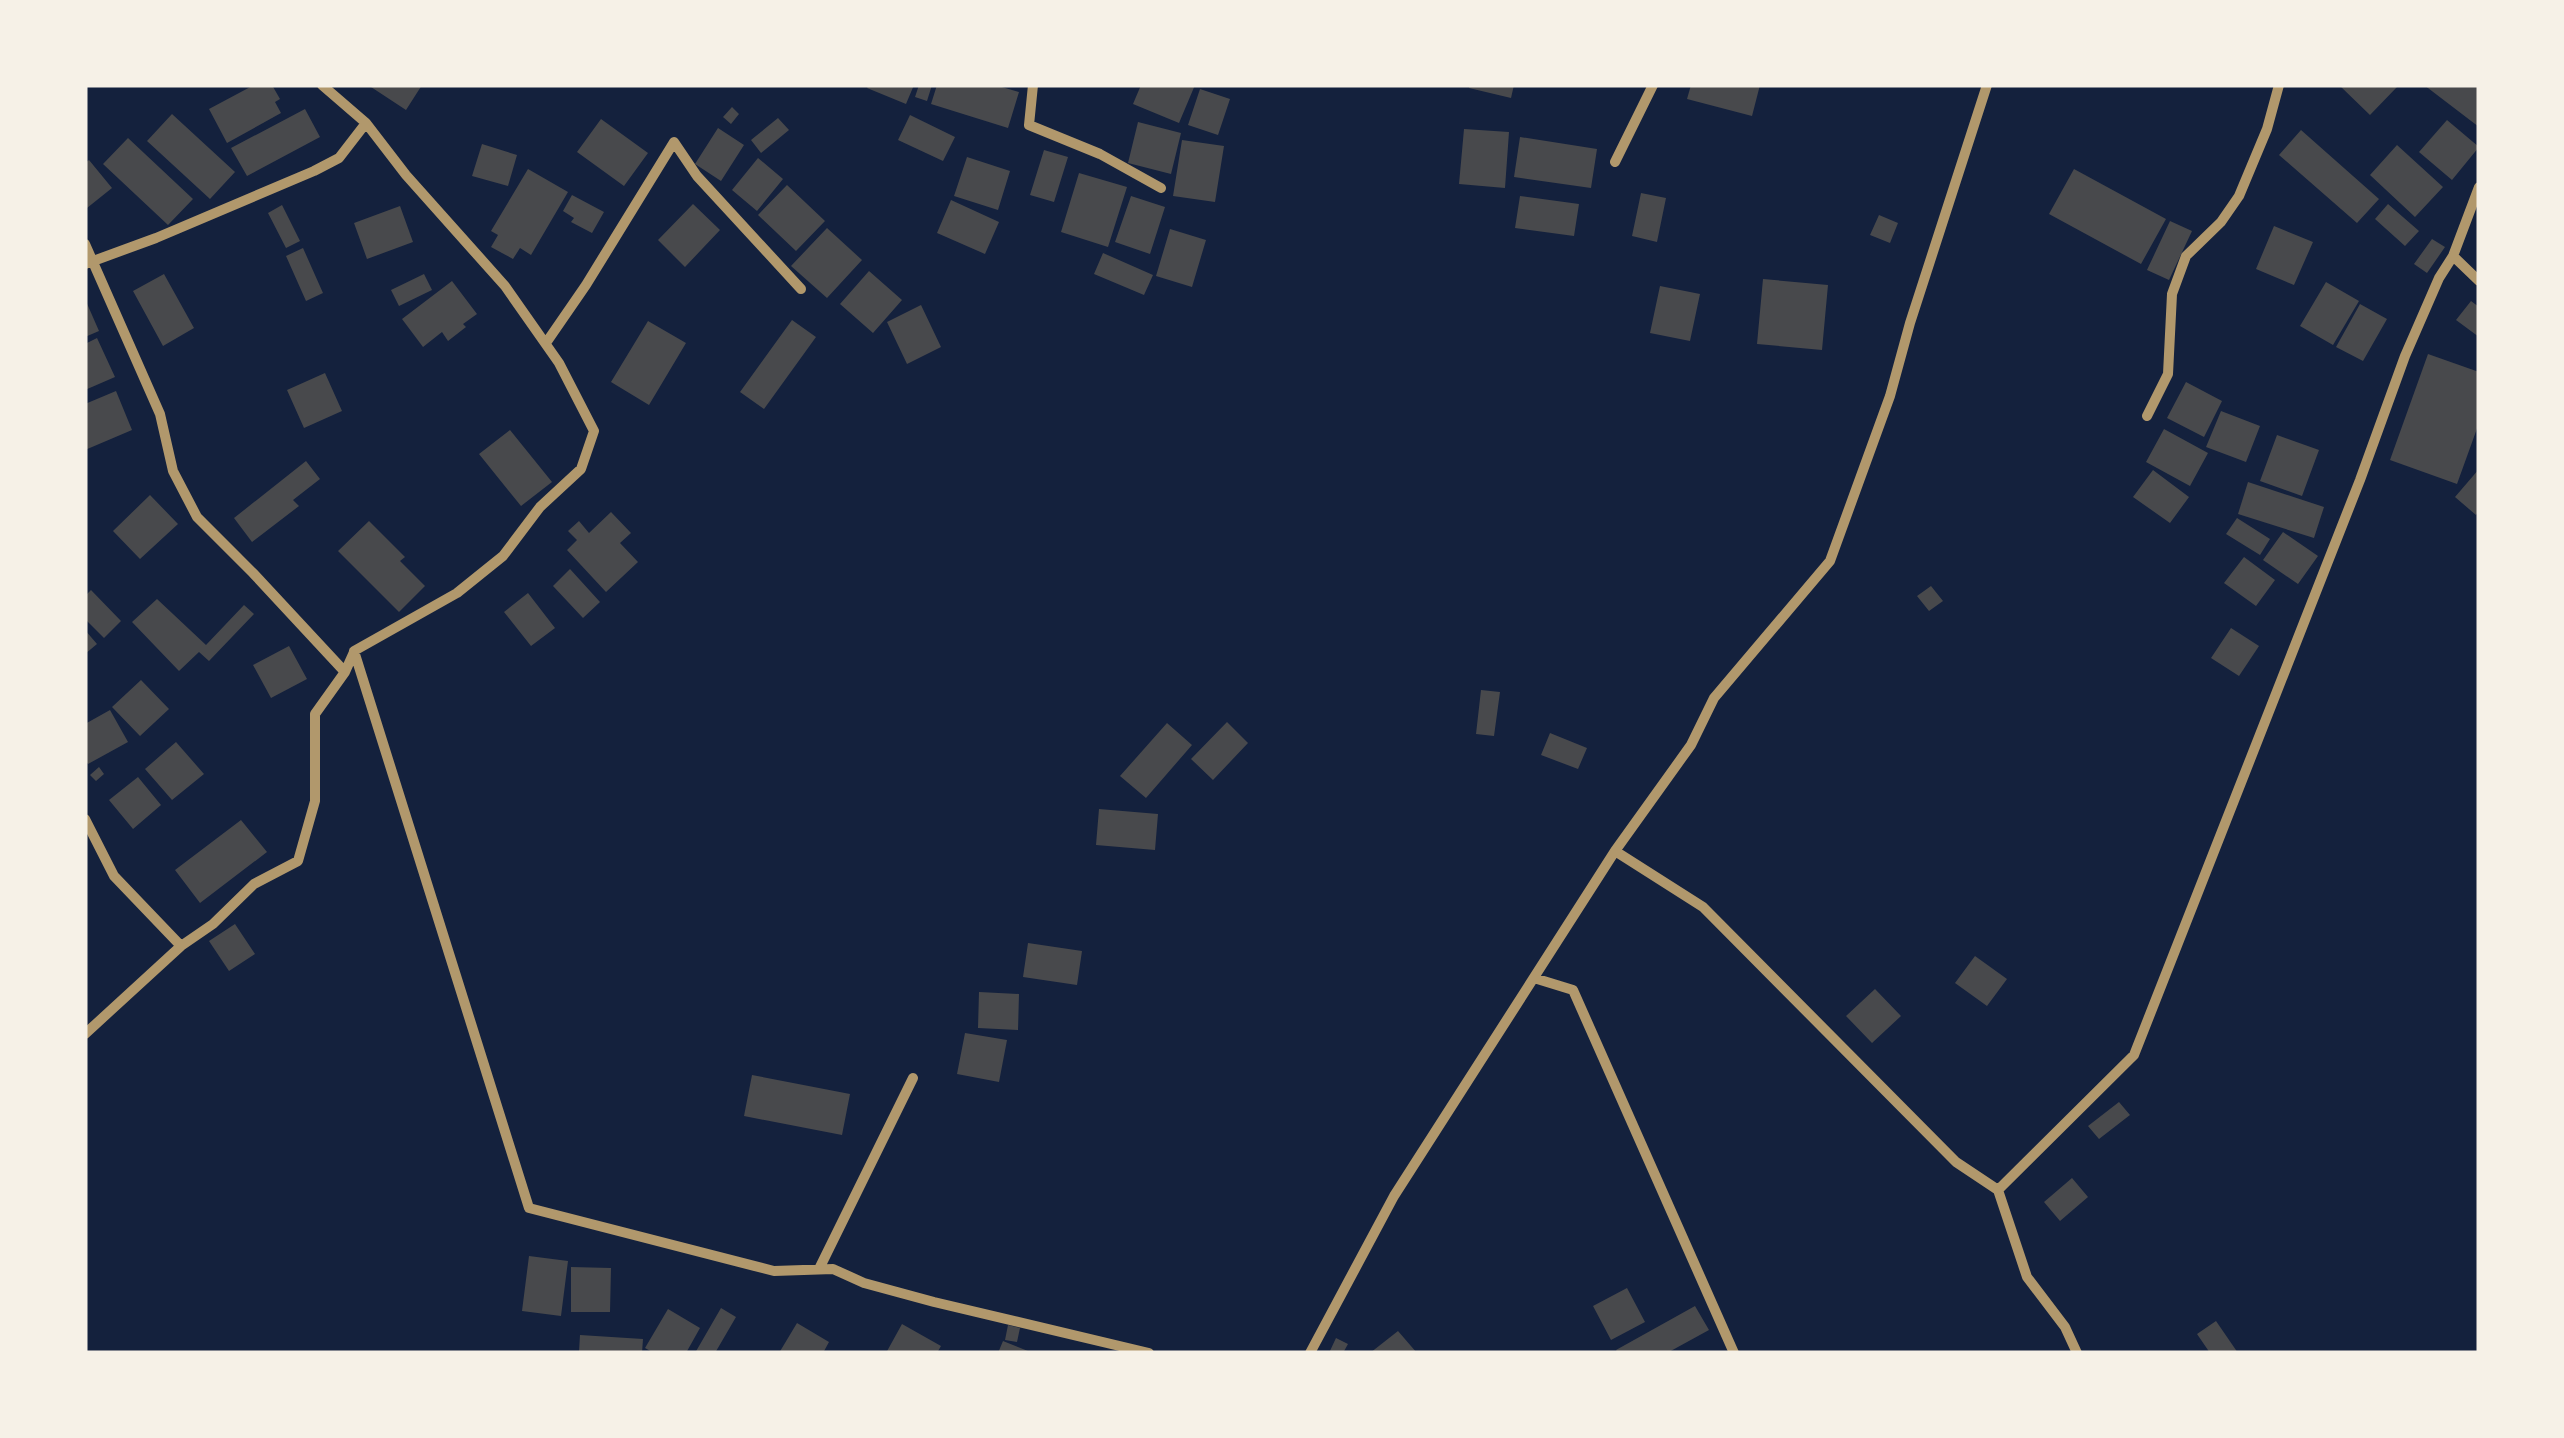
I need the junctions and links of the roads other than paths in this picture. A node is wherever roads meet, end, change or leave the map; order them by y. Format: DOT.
graph roads {
  1 [pos="322,85"];
  2 [pos="1034,85"];
  3 [pos="1653,85"];
  4 [pos="1987,85"];
  5 [pos="2280,85"];
  6 [pos="366,123"];
  7 [pos="1616,162"];
  8 [pos="2479,187"];
  9 [pos="1161,188"];
  10 [pos="85,244"];
  11 [pos="2453,256"];
  12 [pos="89,263"];
  13 [pos="2479,281"];
  14 [pos="801,289"];
  15 [pos="546,343"];
  16 [pos="2147,416"];
  17 [pos="354,651"];
  18 [pos="345,672"];
  19 [pos="85,819"];
  20 [pos="1615,851"];
  21 [pos="181,946"];
  22 [pos="1534,978"];
  23 [pos="85,1034"];
  24 [pos="912,1078"];
  25 [pos="1998,1190"];
  26 [pos="819,1269"];
  27 [pos="1149,1353"];
  28 [pos="1310,1353"];
  29 [pos="1734,1353"];
  30 [pos="2077,1353"];
  1 -- 6 [label="street"];
  2 -- 9 [label="street"];
  3 -- 7 [label="street"];
  4 -- 20 [label="street"];
  5 -- 16 [label="street"];
  6 -- 12 [label="street"];
  6 -- 15 [label="street"];
  8 -- 11 [label="street"];
  10 -- 12 [label="street"];
  11 -- 13 [label="street"];
  11 -- 25 [label="street"];
  12 -- 18 [label="street"];
  14 -- 15 [label="street"];
  15 -- 17 [label="street"];
  17 -- 18 [label="street"];
  17 -- 26 [label="street"];
  18 -- 21 [label="street"];
  19 -- 21 [label="street"];
  20 -- 22 [label="street"];
  20 -- 25 [label="street"];
  21 -- 23 [label="street"];
  22 -- 28 [label="street"];
  22 -- 29 [label="street"];
  24 -- 26 [label="street"];
  25 -- 30 [label="street"];
  26 -- 27 [label="street"];
}
